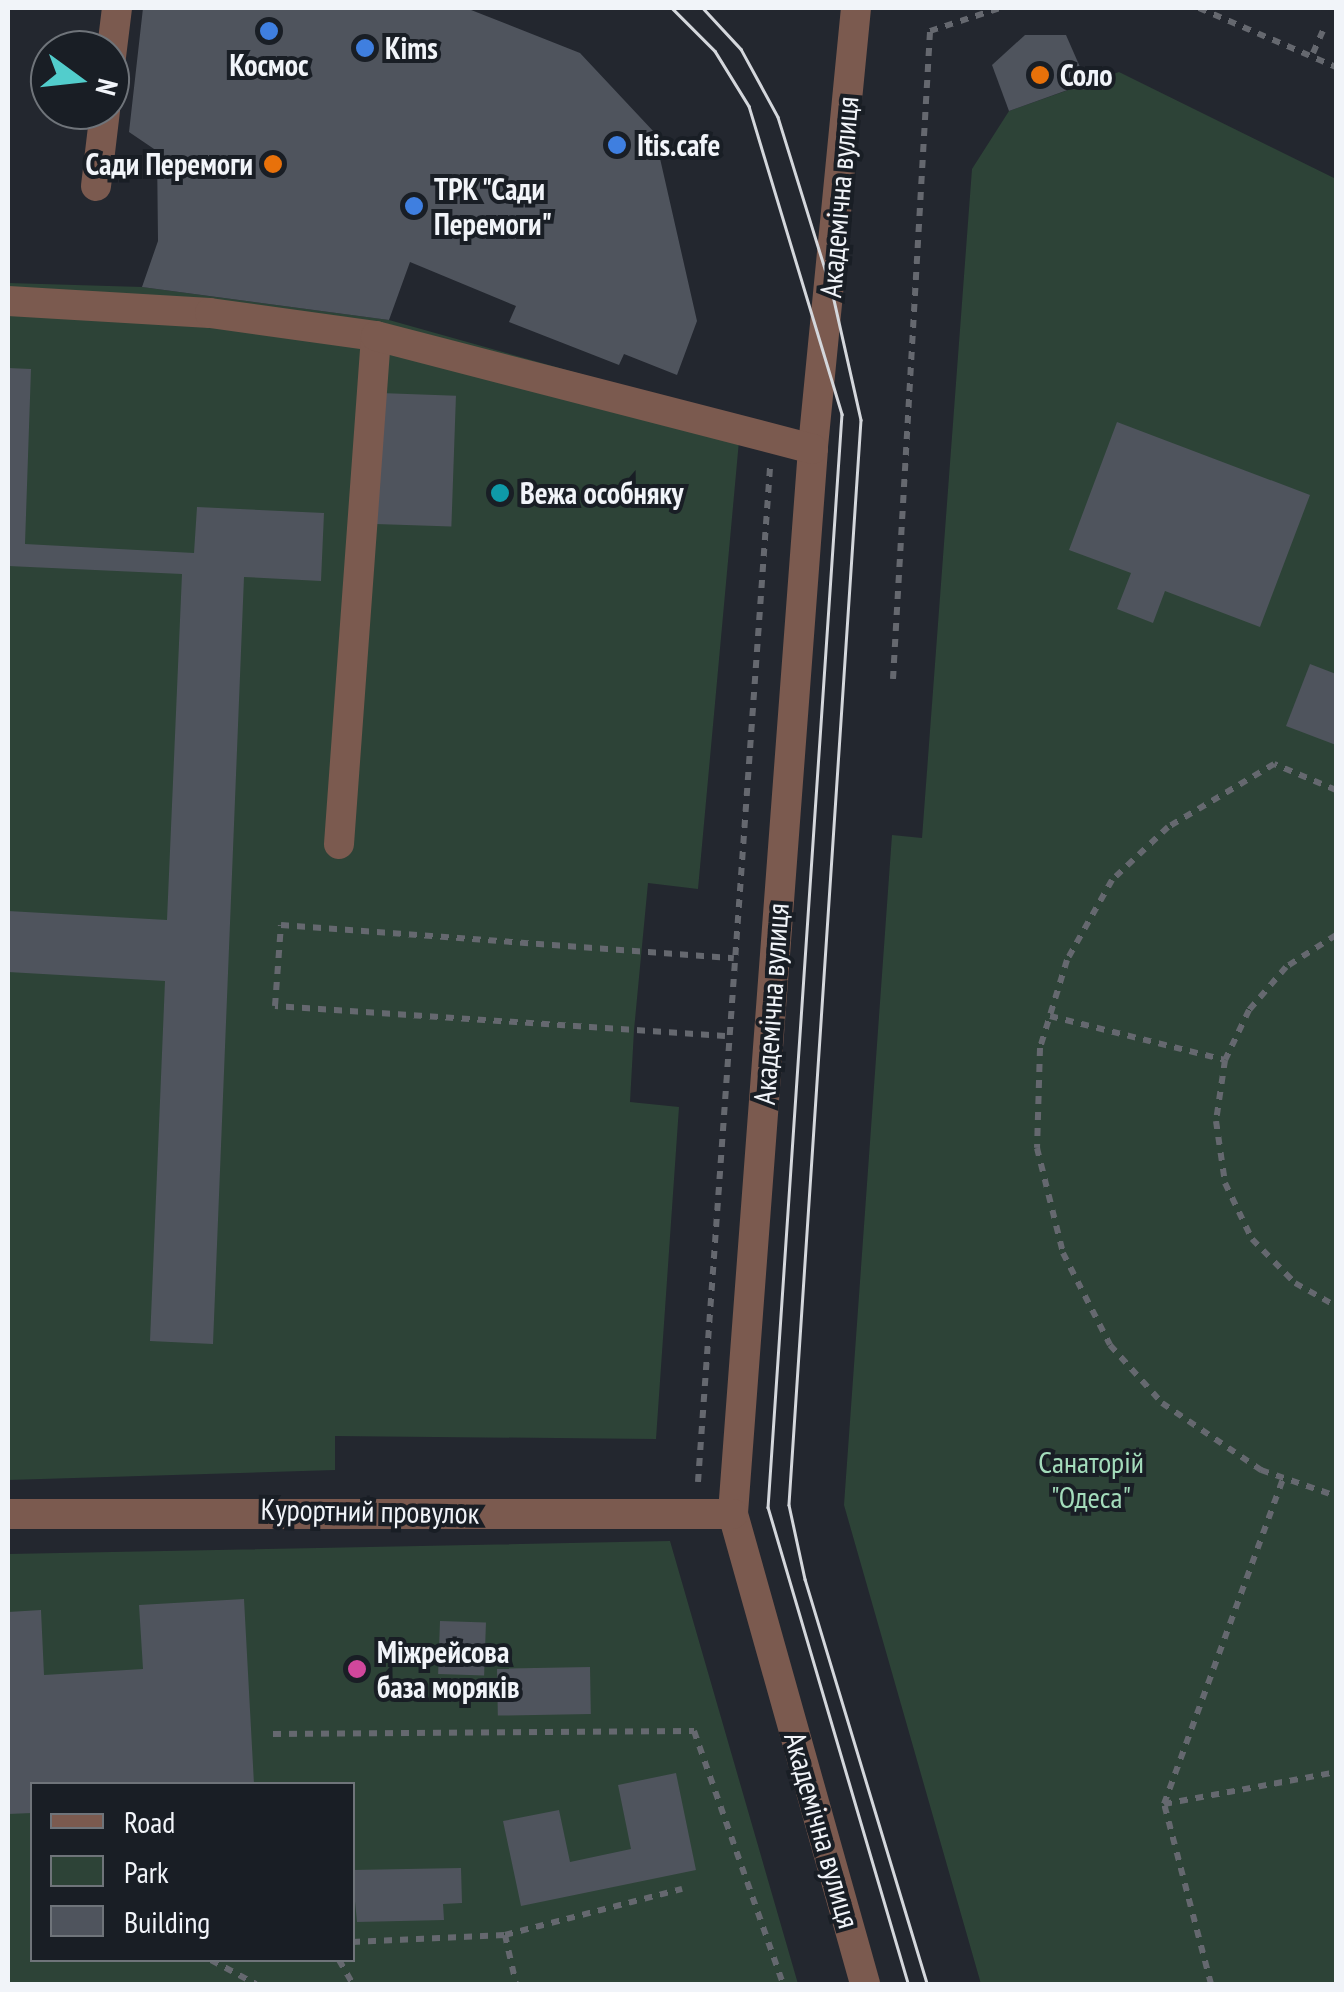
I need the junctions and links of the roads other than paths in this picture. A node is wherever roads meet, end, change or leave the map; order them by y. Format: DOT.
graph roads {
  1 [pos="856,8"];
  2 [pos="103,130"];
  3 [pos="96,186"];
  4 [pos="8,300"];
  5 [pos="376,336"];
  6 [pos="813,449"];
  7 [pos="339,844"];
  8 [pos="8,1514"];
  9 [pos="733,1514"];
  10 [pos="865,1984"];
  1 -- 6 [label="street, Академічна вулиця"];
  2 -- 3 [label="street"];
  4 -- 5 [label="street"];
  5 -- 6 [label="street"];
  5 -- 7 [label="street"];
  6 -- 9 [label="street, Академічна вулиця"];
  8 -- 9 [label="street, Курортний провулок"];
  9 -- 10 [label="street, Академічна вулиця"];
}
